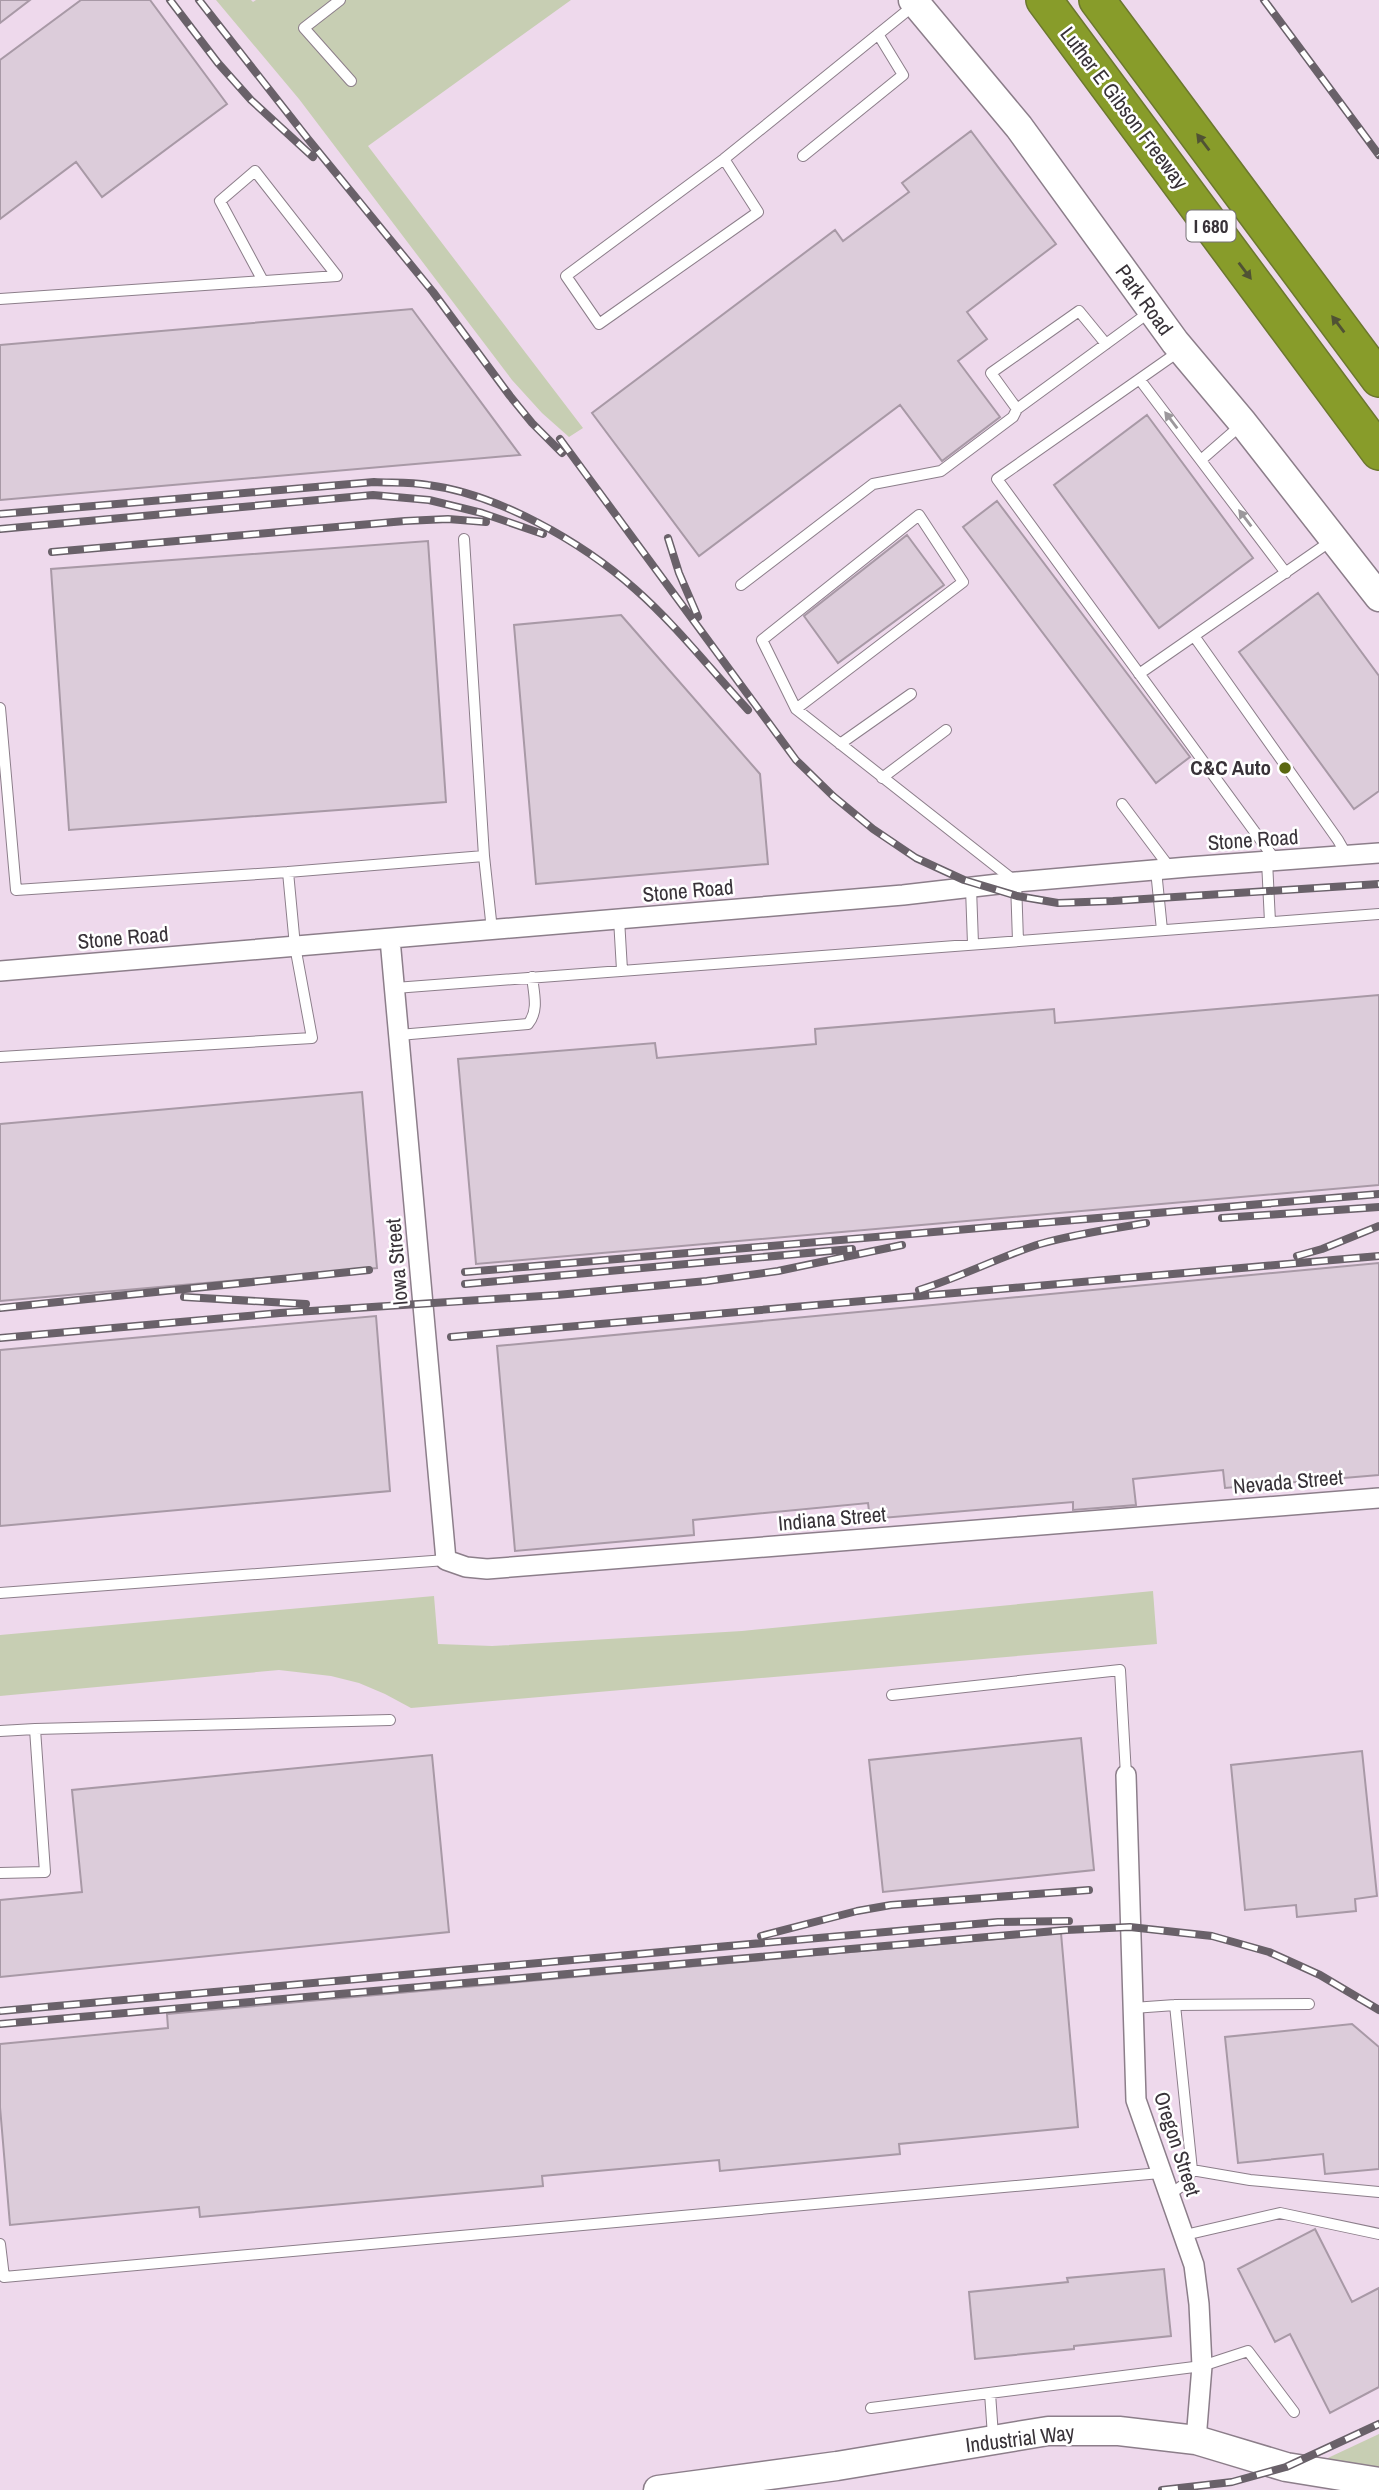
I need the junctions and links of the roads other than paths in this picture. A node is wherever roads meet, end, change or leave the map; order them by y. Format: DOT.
graph roads {
  1 [pos="340,0"];
  2 [pos="1044,0"];
  3 [pos="1097,0"];
  4 [pos="915,2"];
  5 [pos="878,34"];
  6 [pos="351,81"];
  7 [pos="803,156"];
  8 [pos="724,159"];
  9 [pos="263,281"];
  10 [pos="0,299"];
  11 [pos="1152,311"];
  12 [pos="1106,344"];
  13 [pos="1181,350"];
  14 [pos="1379,379"];
  15 [pos="1140,380"];
  16 [pos="1017,409"];
  17 [pos="1243,423"];
  18 [pos="1379,452"];
  19 [pos="1201,460"];
  20 [pos="464,539"];
  21 [pos="1334,539"];
  22 [pos="1286,573"];
  23 [pos="741,586"];
  24 [pos="1379,597"];
  25 [pos="1194,636"];
  26 [pos="1139,674"];
  27 [pos="911,694"];
  28 [pos="0,708"];
  29 [pos="796,709"];
  30 [pos="946,730"];
  31 [pos="840,744"];
  32 [pos="882,778"];
  33 [pos="1122,804"];
  34 [pos="1379,853"];
  35 [pos="484,856"];
  36 [pos="1347,856"];
  37 [pos="1271,861"];
  38 [pos="1163,869"];
  39 [pos="288,872"];
  40 [pos="1016,882"];
  41 [pos="971,888"];
  42 [pos="1379,914"];
  43 [pos="618,919"];
  44 [pos="1270,922"];
  45 [pos="492,930"];
  46 [pos="1162,930"];
  47 [pos="390,939"];
  48 [pos="1018,941"];
  49 [pos="973,944"];
  50 [pos="295,946"];
  51 [pos="0,971"];
  52 [pos="622,971"];
  53 [pos="532,977"];
  54 [pos="395,988"];
  55 [pos="399,1035"];
  56 [pos="0,1057"];
  57 [pos="1379,1498"];
  58 [pos="1201,1512"];
  59 [pos="446,1560"];
  60 [pos="0,1593"];
  61 [pos="892,1695"];
  62 [pos="390,1720"];
  63 [pos="35,1729"];
  64 [pos="0,1731"];
  65 [pos="1126,1774"];
  66 [pos="0,1873"];
  67 [pos="1309,2004"];
  68 [pos="1175,2005"];
  69 [pos="1133,2008"];
  70 [pos="1192,2170"];
  71 [pos="1160,2173"];
  72 [pos="1379,2192"];
  73 [pos="1169,2195"];
  74 [pos="1379,2234"];
  75 [pos="1185,2235"];
  76 [pos="0,2244"];
  77 [pos="1202,2366"];
  78 [pos="990,2393"];
  79 [pos="871,2408"];
  80 [pos="1294,2412"];
  81 [pos="993,2440"];
  82 [pos="1196,2440"];
  83 [pos="1379,2482"];
  84 [pos="657,2490"];
  1 -- 6 [label="lane"];
  2 -- 18 [label="highway, Luther E Gibson Freeway / I 680, one-way"];
  14 -- 3 [label="highway, Luther E Gibson Freeway / I 680, one-way"];
  4 -- 5 [label="lane"];
  4 -- 11 [label="street, Park Road"];
  5 -- 7 [label="lane"];
  5 -- 8 [label="lane"];
  8 -- 8 [label="lane"];
  9 -- 9 [label="lane"];
  9 -- 10 [label="lane"];
  11 -- 12 [label="lane"];
  11 -- 13 [label="street, Park Road"];
  12 -- 16 [label="lane"];
  12 -- 16 [label="lane"];
  13 -- 15 [label="lane"];
  13 -- 17 [label="street, Park Road"];
  19 -- 15 [label="lane, one-way"];
  15 -- 26 [label="lane"];
  16 -- 23 [label="lane"];
  17 -- 19 [label="lane"];
  17 -- 21 [label="street, Park Road"];
  22 -- 19 [label="lane, one-way"];
  20 -- 35 [label="lane"];
  21 -- 22 [label="lane"];
  21 -- 24 [label="street, Park Road"];
  22 -- 25 [label="lane"];
  25 -- 26 [label="lane"];
  25 -- 36 [label="lane"];
  26 -- 37 [label="lane"];
  27 -- 31 [label="lane"];
  28 -- 39 [label="lane"];
  29 -- 29 [label="lane"];
  29 -- 31 [label="lane"];
  30 -- 32 [label="lane"];
  31 -- 32 [label="lane"];
  32 -- 40 [label="lane"];
  33 -- 38 [label="lane"];
  34 -- 36 [label="street, Stone Road"];
  35 -- 39 [label="lane"];
  35 -- 45 [label="lane"];
  36 -- 37 [label="street, Stone Road"];
  37 -- 38 [label="street, Stone Road"];
  37 -- 44 [label="lane"];
  38 -- 40 [label="street, Stone Road"];
  38 -- 46 [label="lane"];
  39 -- 50 [label="lane"];
  40 -- 41 [label="street, Stone Road"];
  40 -- 48 [label="lane"];
  41 -- 43 [label="street, Stone Road"];
  41 -- 49 [label="lane"];
  42 -- 44 [label="lane"];
  43 -- 45 [label="street, Stone Road"];
  43 -- 52 [label="lane"];
  44 -- 46 [label="lane"];
  45 -- 47 [label="street, Stone Road"];
  46 -- 48 [label="lane"];
  47 -- 50 [label="street, Stone Road"];
  47 -- 54 [label="street, Iowa Street"];
  48 -- 49 [label="lane"];
  49 -- 52 [label="lane"];
  50 -- 51 [label="street, Stone Road"];
  50 -- 56 [label="lane"];
  52 -- 53 [label="lane"];
  53 -- 54 [label="lane"];
  53 -- 55 [label="lane"];
  54 -- 55 [label="street, Iowa Street"];
  55 -- 59 [label="street, Iowa Street"];
  57 -- 58 [label="street, Nevada Street"];
  58 -- 59 [label="street, Indiana Street"];
  59 -- 60 [label="lane"];
  61 -- 65 [label="lane"];
  62 -- 63 [label="lane"];
  63 -- 64 [label="lane"];
  63 -- 66 [label="lane"];
  65 -- 69 [label="street, Oregon Street"];
  67 -- 68 [label="lane"];
  68 -- 69 [label="lane"];
  68 -- 70 [label="lane"];
  69 -- 71 [label="street, Oregon Street"];
  70 -- 72 [label="lane"];
  70 -- 73 [label="lane"];
  71 -- 73 [label="street, Oregon Street"];
  71 -- 76 [label="lane"];
  73 -- 75 [label="street, Oregon Street"];
  74 -- 75 [label="lane"];
  75 -- 77 [label="street, Oregon Street"];
  77 -- 78 [label="lane"];
  77 -- 80 [label="lane"];
  77 -- 82 [label="street, Oregon Street"];
  78 -- 79 [label="lane"];
  78 -- 81 [label="lane"];
  81 -- 82 [label="street, Industrial Way"];
  81 -- 84 [label="street, Industrial Way"];
  82 -- 83 [label="street, Industrial Way"];
}
